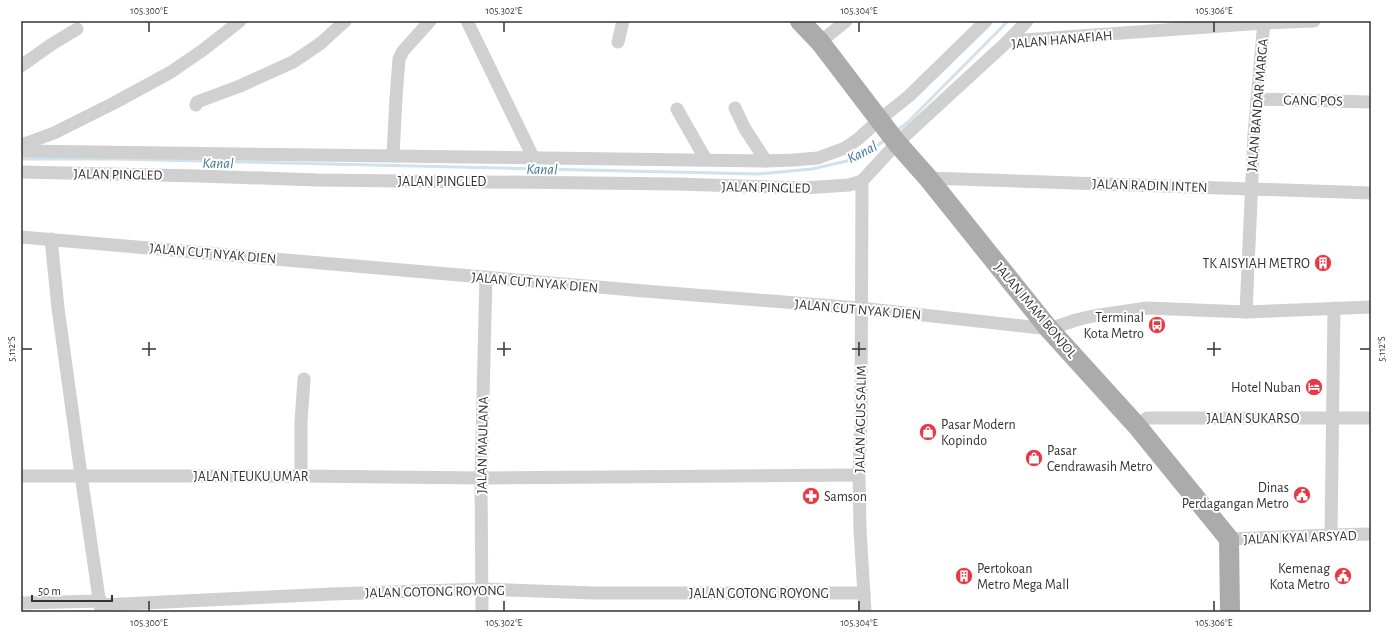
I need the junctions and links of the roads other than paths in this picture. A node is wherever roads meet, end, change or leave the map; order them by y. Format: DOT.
graph roads {
  1 [pos="240,21"];
  2 [pos="345,21"];
  3 [pos="430,21"];
  4 [pos="467,21"];
  5 [pos="623,21"];
  6 [pos="800,21"];
  7 [pos="846,21"];
  8 [pos="986,21"];
  9 [pos="1026,21"];
  10 [pos="1314,21"];
  11 [pos="1264,22"];
  12 [pos="77,29"];
  13 [pos="1008,41"];
  14 [pos="618,42"];
  15 [pos="820,42"];
  16 [pos="21,66"];
  17 [pos="1257,99"];
  18 [pos="1369,102"];
  19 [pos="196,105"];
  20 [pos="677,108"];
  21 [pos="735,108"];
  22 [pos="881,123"];
  23 [pos="897,143"];
  24 [pos="24,146"];
  25 [pos="393,155"];
  26 [pos="533,157"];
  27 [pos="706,160"];
  28 [pos="766,161"];
  29 [pos="21,172"];
  30 [pos="928,178"];
  31 [pos="862,181"];
  32 [pos="1251,189"];
  33 [pos="1371,193"];
  34 [pos="21,237"];
  35 [pos="51,239"];
  36 [pos="486,277"];
  37 [pos="1371,307"];
  38 [pos="860,308"];
  39 [pos="1334,308"];
  40 [pos="1246,312"];
  41 [pos="1049,329"];
  42 [pos="304,379"];
  43 [pos="1333,418"];
  44 [pos="1371,418"];
  45 [pos="1137,426"];
  46 [pos="81,475"];
  47 [pos="859,475"];
  48 [pos="21,476"];
  49 [pos="301,476"];
  50 [pos="481,478"];
  51 [pos="1331,534"];
  52 [pos="1371,534"];
  53 [pos="1229,540"];
  54 [pos="482,589"];
  55 [pos="864,594"];
  56 [pos="21,603"];
  57 [pos="101,606"];
  58 [pos="482,612"];
  59 [pos="865,612"];
  60 [pos="1230,612"];
  1 -- 24 [label="street"];
  2 -- 19 [label="street"];
  3 -- 25 [label="street"];
  4 -- 26 [label="street"];
  5 -- 14 [label="street"];
  6 -- 15 [label="main road, JALAN IMAM BONJOL"];
  7 -- 15 [label="street"];
  8 -- 22 [label="street"];
  9 -- 13 [label="street"];
  10 -- 11 [label="street, JALAN HANAFIAH"];
  11 -- 13 [label="street, JALAN HANAFIAH"];
  11 -- 17 [label="street, JALAN BANDAR MARGA"];
  12 -- 16 [label="street"];
  13 -- 23 [label="street, JALAN HANAFIAH"];
  15 -- 22 [label="main road, JALAN IMAM BONJOL"];
  17 -- 18 [label="street, GANG POS"];
  17 -- 32 [label="street, JALAN BANDAR MARGA"];
  20 -- 27 [label="street"];
  21 -- 28 [label="street"];
  22 -- 23 [label="main road, JALAN IMAM BONJOL"];
  22 -- 28 [label="street"];
  23 -- 30 [label="main road, JALAN IMAM BONJOL"];
  23 -- 31 [label="street"];
  24 -- 25 [label="street"];
  25 -- 26 [label="street"];
  26 -- 27 [label="street"];
  27 -- 28 [label="street"];
  29 -- 31 [label="street, JALAN PINGLED"];
  30 -- 32 [label="street, JALAN RADIN INTEN"];
  30 -- 41 [label="main road, JALAN IMAM BONJOL"];
  31 -- 38 [label="street, JALAN AGUS SALIM"];
  32 -- 33 [label="street, JALAN RADIN INTEN"];
  32 -- 40 [label="street, JALAN BANDAR MARGA"];
  34 -- 35 [label="street, JALAN CUT NYAK DIEN"];
  35 -- 36 [label="street, JALAN CUT NYAK DIEN"];
  35 -- 46 [label="street"];
  36 -- 38 [label="street, JALAN CUT NYAK DIEN"];
  36 -- 50 [label="street, JALAN MAULANA"];
  37 -- 39 [label="street"];
  38 -- 41 [label="street, JALAN CUT NYAK DIEN"];
  38 -- 47 [label="street, JALAN AGUS SALIM"];
  39 -- 40 [label="street"];
  39 -- 43 [label="street"];
  40 -- 41 [label="street"];
  41 -- 45 [label="main road, JALAN IMAM BONJOL"];
  42 -- 49 [label="street"];
  43 -- 44 [label="street, JALAN SUKARSO"];
  43 -- 45 [label="street, JALAN SUKARSO"];
  43 -- 51 [label="street"];
  45 -- 53 [label="main road, JALAN IMAM BONJOL"];
  46 -- 48 [label="street, JALAN TEUKU UMAR"];
  46 -- 49 [label="street, JALAN TEUKU UMAR"];
  46 -- 57 [label="street"];
  47 -- 50 [label="street, JALAN TEUKU UMAR"];
  47 -- 55 [label="street, JALAN AGUS SALIM"];
  49 -- 50 [label="street, JALAN TEUKU UMAR"];
  50 -- 54 [label="street, JALAN MAULANA"];
  51 -- 52 [label="street, JALAN KYAI ARSYAD"];
  51 -- 53 [label="street, JALAN KYAI ARSYAD"];
  53 -- 60 [label="main road"];
  54 -- 55 [label="street, JALAN GOTONG ROYONG"];
  54 -- 57 [label="street, JALAN GOTONG ROYONG"];
  54 -- 58 [label="street, JALAN MAULANA"];
  55 -- 59 [label="street, JALAN AGUS SALIM"];
  56 -- 57 [label="street, JALAN GOTONG ROYONG"];
}
